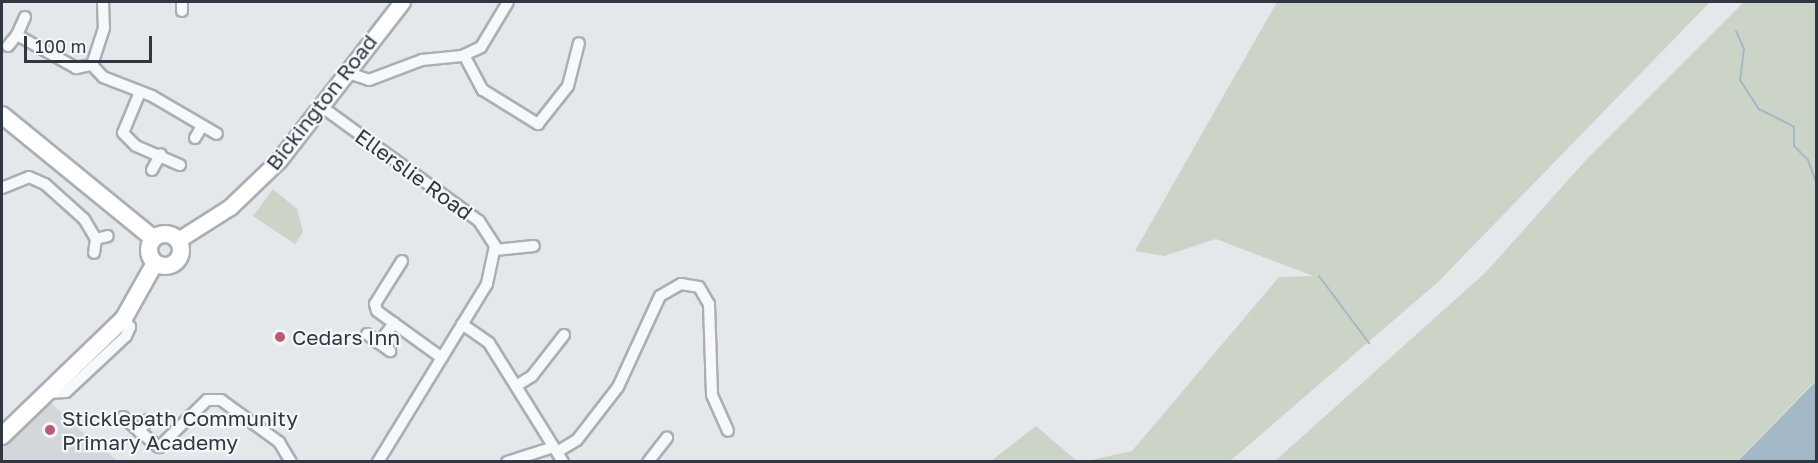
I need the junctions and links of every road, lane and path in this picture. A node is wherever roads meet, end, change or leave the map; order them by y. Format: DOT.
graph roads {
  1 [pos="104,2"];
  2 [pos="402,2"];
  3 [pos="508,2"];
  4 [pos="25,17"];
  5 [pos="17,35"];
  6 [pos="579,43"];
  7 [pos="8,46"];
  8 [pos="464,55"];
  9 [pos="92,65"];
  10 [pos="345,72"];
  11 [pos="141,92"];
  12 [pos="322,107"];
  13 [pos="2,115"];
  14 [pos="202,126"];
  15 [pos="217,134"];
  16 [pos="195,138"];
  17 [pos="161,154"];
  18 [pos="180,165"];
  19 [pos="152,170"];
  20 [pos="2,188"];
  21 [pos="108,236"];
  22 [pos="153,238"];
  23 [pos="96,239"];
  24 [pos="178,240"];
  25 [pos="534,246"];
  26 [pos="495,250"];
  27 [pos="94,253"];
  28 [pos="402,261"];
  29 [pos="155,263"];
  30 [pos="394,323"];
  31 [pos="462,324"];
  32 [pos="366,334"];
  33 [pos="564,335"];
  34 [pos="379,343"];
  35 [pos="390,351"];
  36 [pos="442,358"];
  37 [pos="516,386"];
  38 [pos="123,417"];
  39 [pos="148,420"];
  40 [pos="139,431"];
  41 [pos="728,431"];
  42 [pos="2,436"];
  43 [pos="667,438"];
  44 [pos="558,454"];
  45 [pos="291,462"];
  46 [pos="378,462"];
  47 [pos="507,462"];
  48 [pos="648,462"];
  1 -- 9 [label="street"];
  2 -- 10 [label="main road, Bickington Road"];
  3 -- 8 [label="street"];
  4 -- 5 [label="street"];
  5 -- 7 [label="street"];
  5 -- 9 [label="street"];
  6 -- 8 [label="street"];
  8 -- 10 [label="street"];
  9 -- 11 [label="street"];
  10 -- 12 [label="main road, Bickington Road"];
  11 -- 14 [label="street"];
  11 -- 17 [label="street"];
  12 -- 24 [label="main road, Bickington Road"];
  12 -- 26 [label="street, Ellerslie Road"];
  13 -- 22 [label="main road"];
  14 -- 15 [label="street"];
  14 -- 16 [label="street"];
  17 -- 18 [label="street"];
  17 -- 19 [label="street"];
  20 -- 23 [label="street"];
  21 -- 23 [label="street"];
  22 -- 24 [label="main road"];
  22 -- 29 [label="main road"];
  23 -- 27 [label="street"];
  24 -- 29 [label="main road"];
  25 -- 26 [label="street"];
  26 -- 31 [label="street"];
  28 -- 30 [label="street"];
  29 -- 42 [label="main road"];
  30 -- 34 [label="street"];
  30 -- 36 [label="street"];
  31 -- 36 [label="street"];
  31 -- 37 [label="street"];
  32 -- 34 [label="street"];
  33 -- 37 [label="street"];
  34 -- 35 [label="street"];
  36 -- 46 [label="street"];
  37 -- 44 [label="street"];
  38 -- 40 [label="street"];
  39 -- 40 [label="street"];
  40 -- 45 [label="street"];
  41 -- 44 [label="street"];
  43 -- 48 [label="street"];
  44 -- 47 [label="street"];
}
